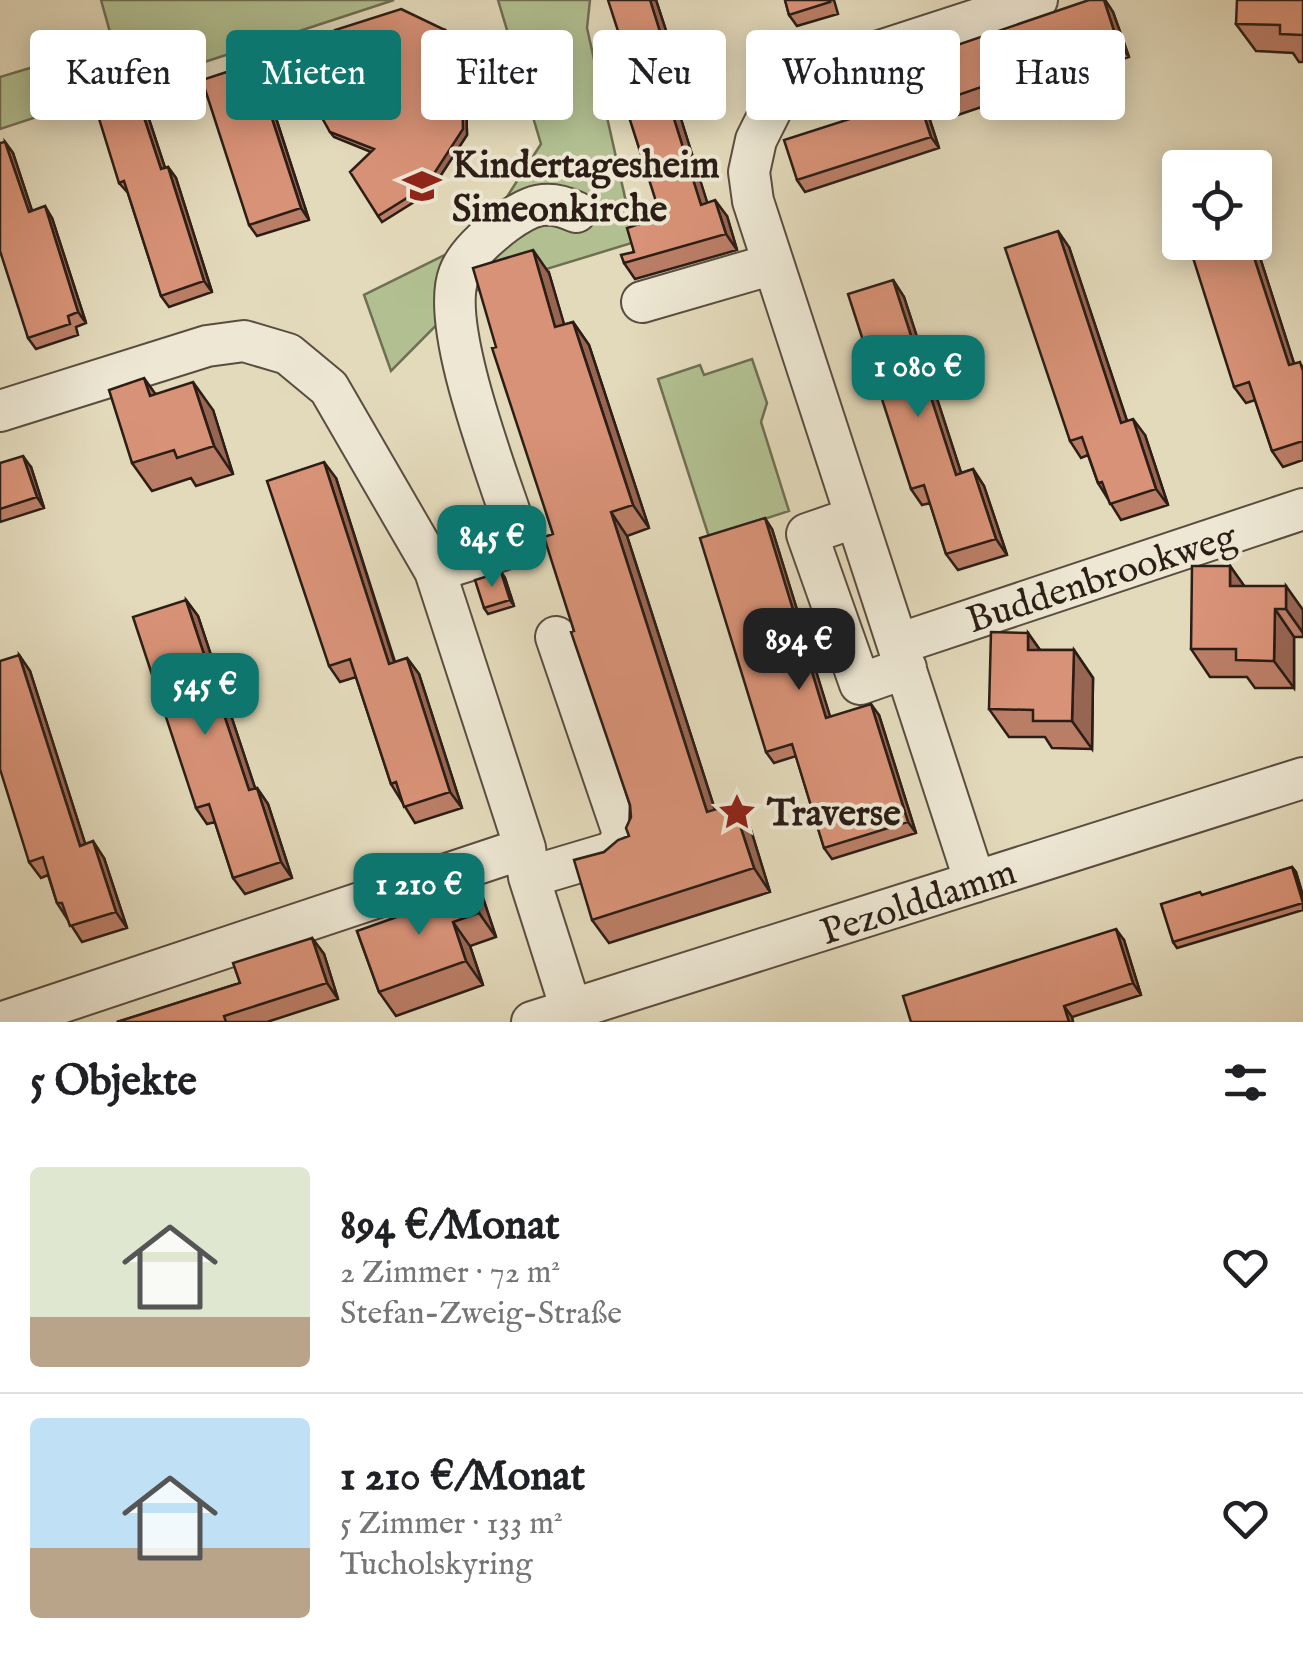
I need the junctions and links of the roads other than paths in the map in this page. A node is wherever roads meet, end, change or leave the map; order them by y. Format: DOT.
graph roads {
  1 [pos="1037,0"];
  2 [pos="576,212"];
  3 [pos="774,264"];
  4 [pos="642,302"];
  5 [pos="0,411"];
  6 [pos="1303,509"];
  7 [pos="856,516"];
  8 [pos="436,572"];
  9 [pos="556,636"];
  10 [pos="902,656"];
  11 [pos="1303,778"];
  12 [pos="527,862"];
  13 [pos="974,882"];
  14 [pos="571,1008"];
  15 [pos="3,1022"];
  16 [pos="532,1022"];
  1 -- 3 [label="street"];
  2 -- 8 [label="street"];
  3 -- 4 [label="street"];
  3 -- 7 [label="street"];
  5 -- 8 [label="street"];
  6 -- 10 [label="street, Buddenbrookweg"];
  7 -- 10 [label="street"];
  7 -- 10 [label="street, Buddenbrookweg"];
  8 -- 12 [label="street"];
  9 -- 12 [label="street"];
  10 -- 13 [label="street"];
  11 -- 13 [label="street, Pezolddamm"];
  12 -- 14 [label="street"];
  12 -- 15 [label="street"];
  13 -- 14 [label="street, Pezolddamm"];
  14 -- 16 [label="street, Pezolddamm"];
}
